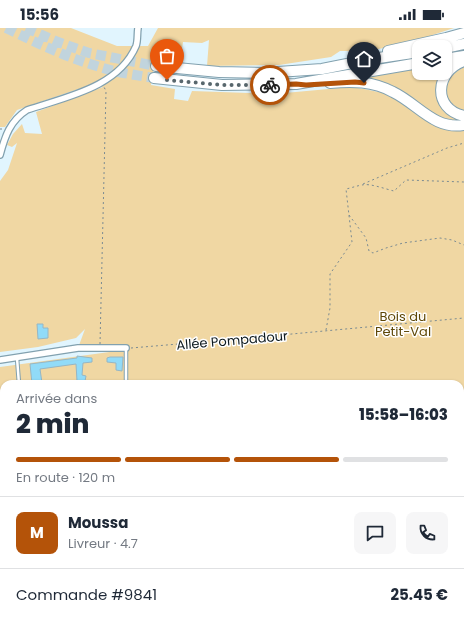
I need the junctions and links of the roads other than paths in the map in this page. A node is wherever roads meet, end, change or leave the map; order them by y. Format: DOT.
graph roads {
  1 [pos="138,28"];
  2 [pos="464,33"];
  3 [pos="464,44"];
  4 [pos="452,47"];
  5 [pos="412,53"];
  6 [pos="464,56"];
  7 [pos="452,58"];
  8 [pos="372,59"];
  9 [pos="464,61"];
  10 [pos="412,64"];
  11 [pos="156,66"];
  12 [pos="154,78"];
  13 [pos="296,84"];
  14 [pos="464,116"];
  15 [pos="464,125"];
  16 [pos="0,155"];
  17 [pos="126,348"];
  18 [pos="17,358"];
  19 [pos="0,360"];
  20 [pos="19,380"];
  21 [pos="126,380"];
  1 -- 16 [label="street"];
  2 -- 8 [label="highway"];
  3 -- 4 [label="highway"];
  5 -- 8 [label="highway"];
  6 -- 7 [label="highway"];
  8 -- 11 [label="highway"];
  9 -- 14 [label="highway"];
  10 -- 13 [label="highway"];
  12 -- 13 [label="highway"];
  13 -- 15 [label="highway"];
  17 -- 18 [label="street"];
  17 -- 21 [label="lane"];
  18 -- 19 [label="street"];
  18 -- 20 [label="lane"];
}
